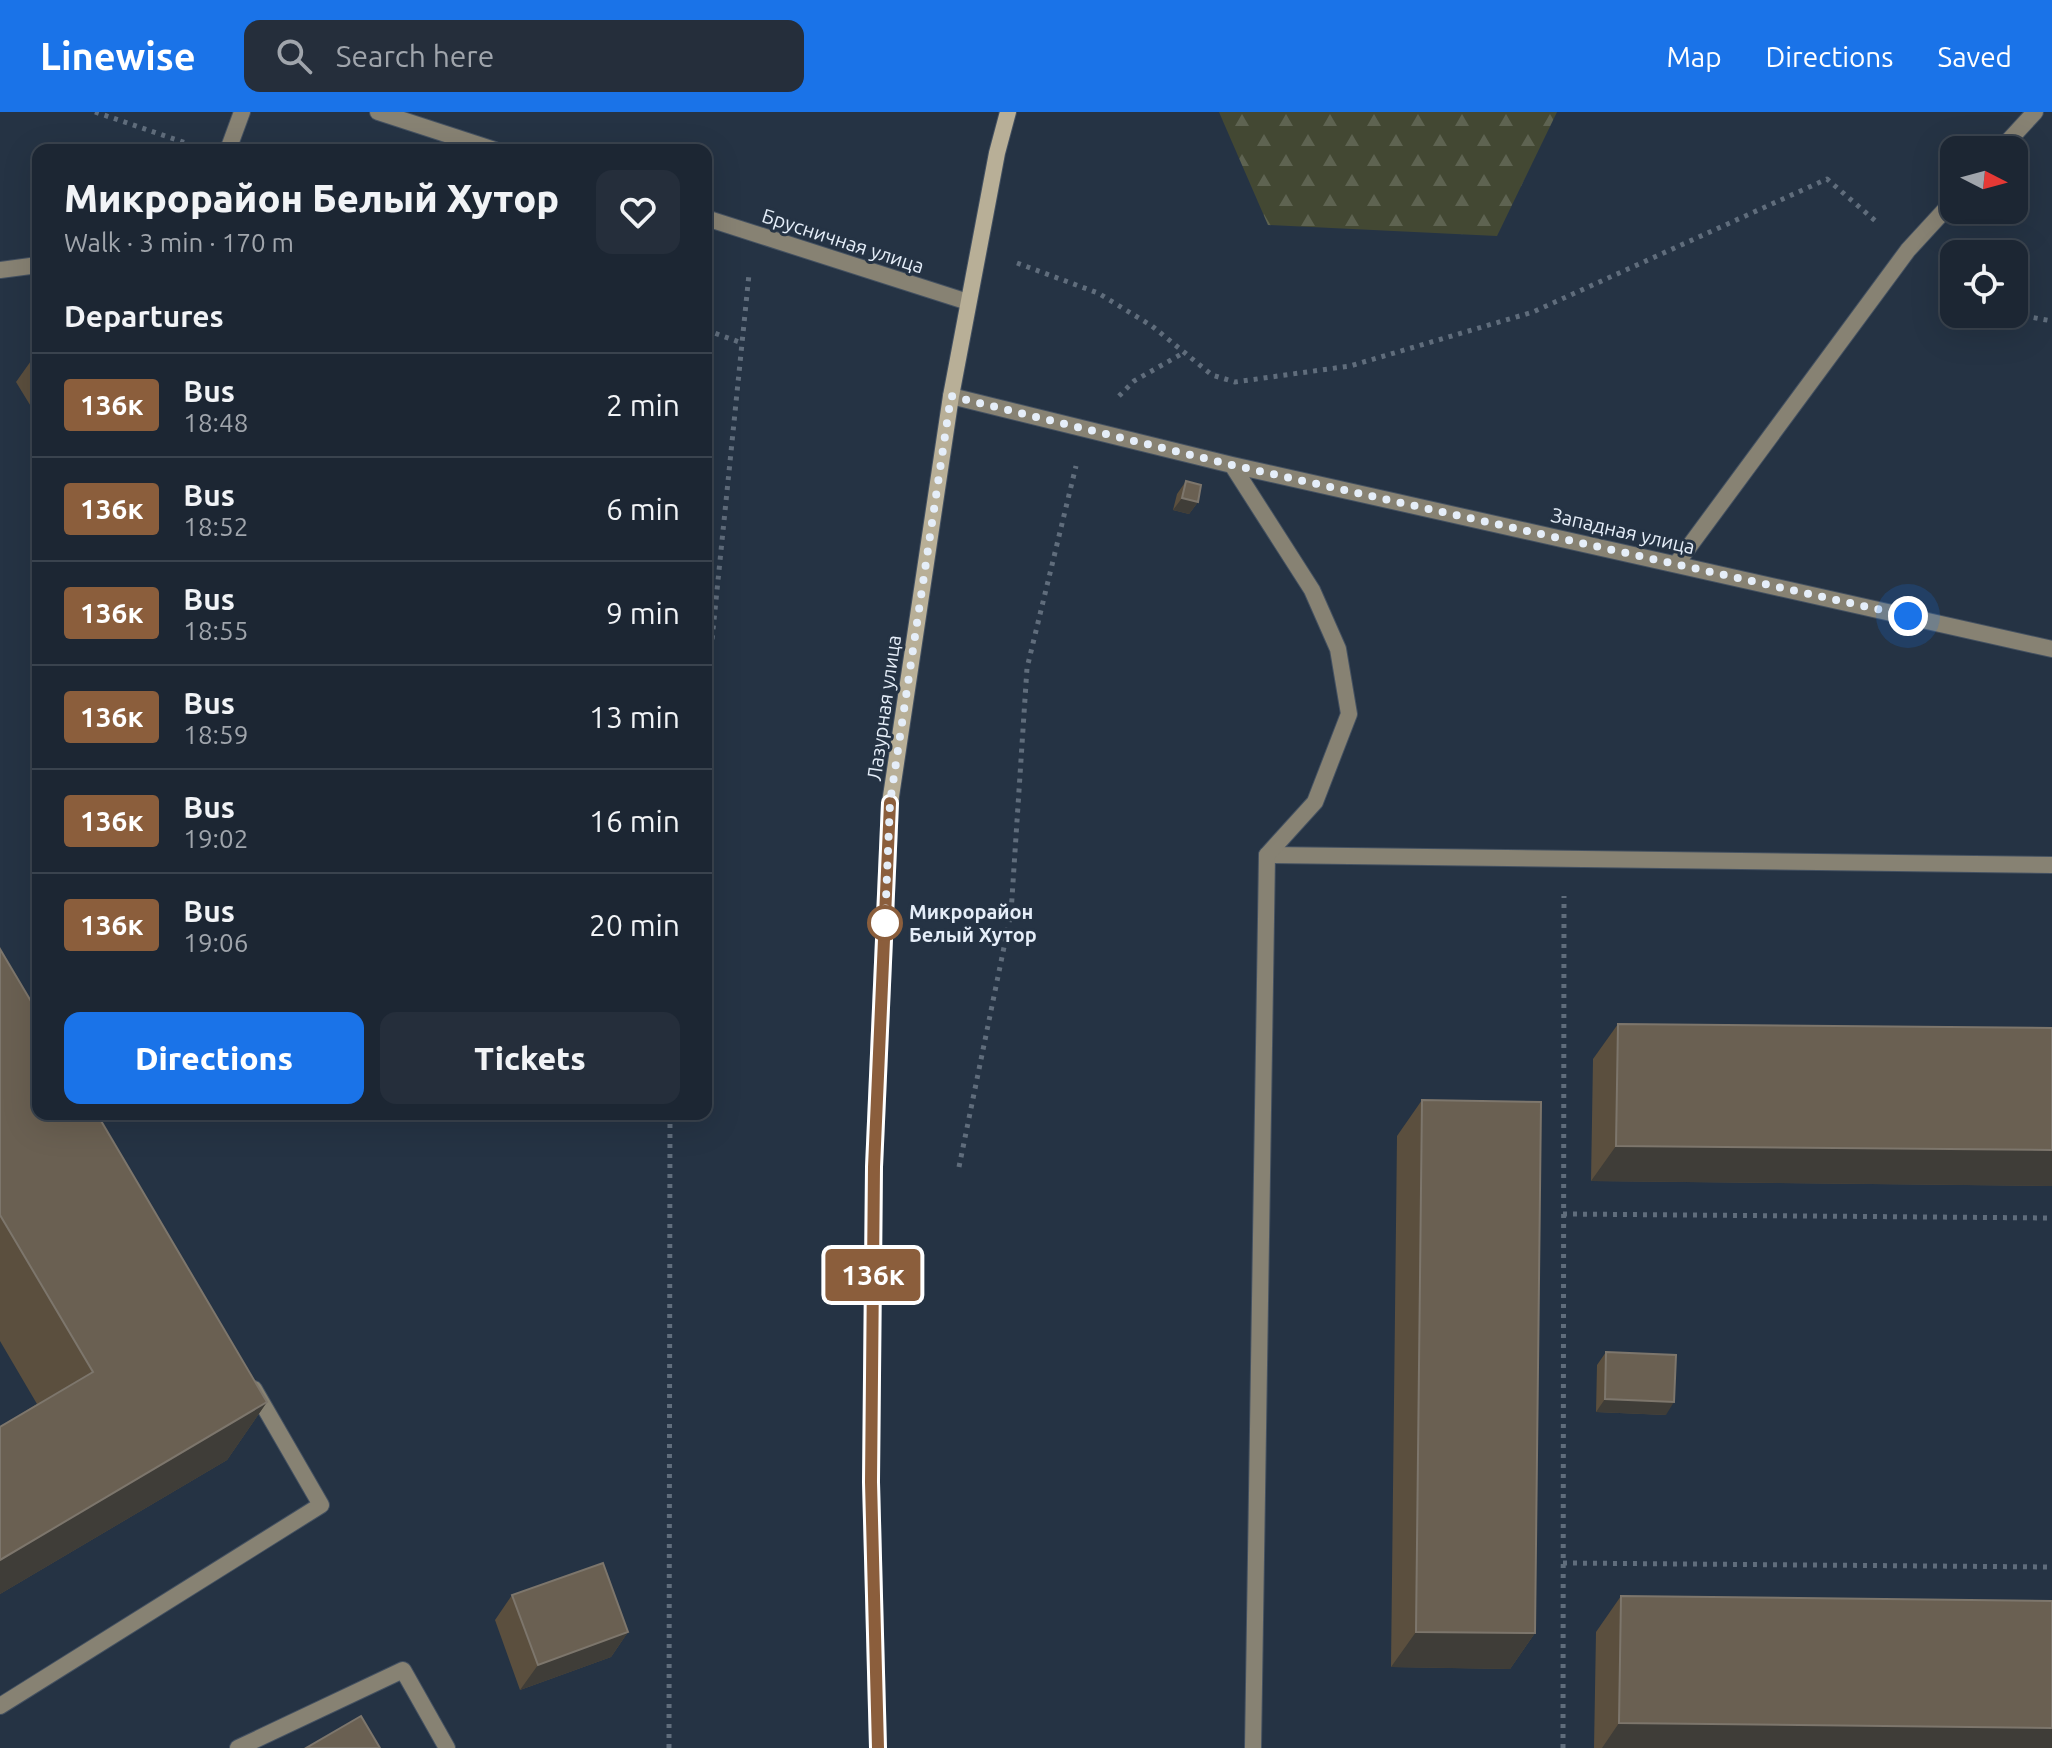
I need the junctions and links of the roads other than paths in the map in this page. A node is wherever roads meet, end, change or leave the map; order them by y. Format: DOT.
graph roads {
  1 [pos="242,112"];
  2 [pos="378,112"];
  3 [pos="1008,112"];
  4 [pos="2035,112"];
  5 [pos="2013,136"];
  6 [pos="230,144"];
  7 [pos="477,144"];
  8 [pos="1940,215"];
  9 [pos="712,220"];
  10 [pos="32,266"];
  11 [pos="0,270"];
  12 [pos="968,302"];
  13 [pos="951,396"];
  14 [pos="1232,465"];
  15 [pos="1677,563"];
  16 [pos="2052,649"];
  17 [pos="1267,855"];
  18 [pos="2052,865"];
  19 [pos="243,1370"];
  20 [pos="0,1706"];
  21 [pos="238,1748"];
  22 [pos="447,1748"];
  23 [pos="878,1748"];
  24 [pos="1253,1748"];
  1 -- 6 [label="street"];
  2 -- 7 [label="street"];
  3 -- 12 [label="street, Лазурная улица"];
  4 -- 5 [label="street"];
  8 -- 15 [label="street"];
  9 -- 12 [label="street, Брусничная улица"];
  10 -- 11 [label="street"];
  12 -- 13 [label="street, Лазурная улица"];
  13 -- 14 [label="street, Западная улица"];
  13 -- 23 [label="street, Лазурная улица"];
  14 -- 15 [label="street, Западная улица"];
  14 -- 17 [label="street"];
  15 -- 16 [label="street, Западная улица"];
  17 -- 18 [label="street"];
  17 -- 24 [label="street"];
  19 -- 20 [label="street"];
  21 -- 22 [label="street"];
}
